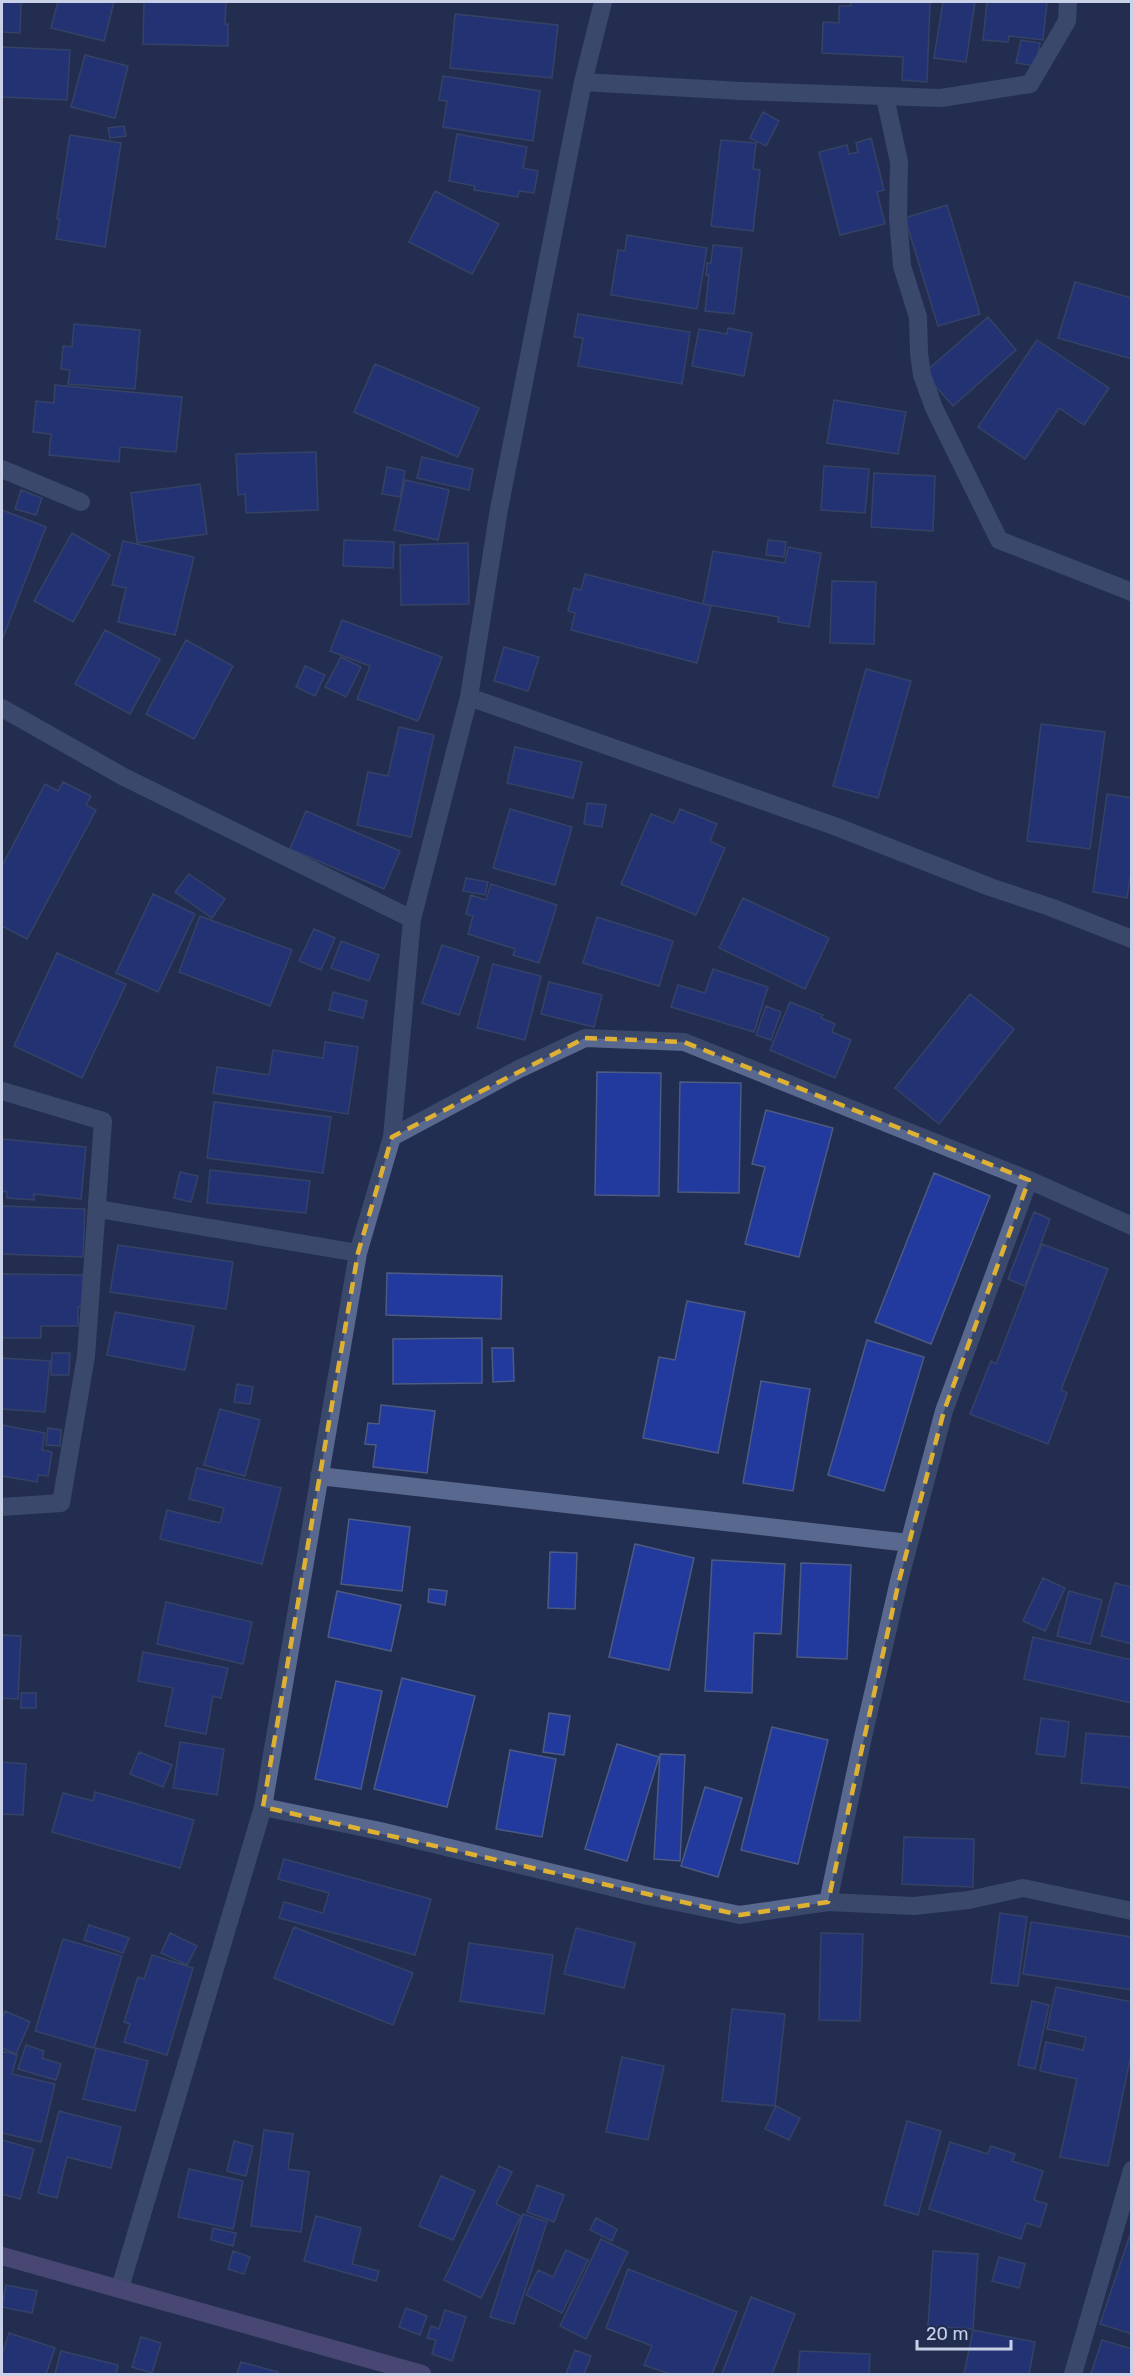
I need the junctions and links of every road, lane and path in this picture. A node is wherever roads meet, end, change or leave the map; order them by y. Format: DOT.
graph roads {
  1 [pos="603,2"];
  2 [pos="1068,2"];
  3 [pos="583,81"];
  4 [pos="885,97"];
  5 [pos="2,469"];
  6 [pos="81,502"];
  7 [pos="1131,592"];
  8 [pos="469,697"];
  9 [pos="2,708"];
  10 [pos="412,919"];
  11 [pos="1131,939"];
  12 [pos="2,1091"];
  13 [pos="392,1137"];
  14 [pos="1029,1180"];
  15 [pos="98,1209"];
  16 [pos="1131,1226"];
  17 [pos="358,1253"];
  18 [pos="319,1476"];
  19 [pos="2,1507"];
  20 [pos="909,1543"];
  21 [pos="263,1807"];
  22 [pos="828,1902"];
  23 [pos="1131,1911"];
  24 [pos="1131,2170"];
  25 [pos="2,2256"];
  26 [pos="120,2288"];
  27 [pos="422,2374"];
  28 [pos="1073,2374"];
  1 -- 3 [label="street"];
  2 -- 4 [label="street"];
  3 -- 4 [label="street"];
  3 -- 8 [label="street"];
  4 -- 7 [label="street"];
  5 -- 6 [label="street"];
  8 -- 10 [label="street"];
  8 -- 11 [label="street"];
  9 -- 10 [label="street"];
  10 -- 13 [label="street"];
  12 -- 15 [label="street"];
  13 -- 14 [label="street"];
  13 -- 17 [label="street"];
  14 -- 16 [label="street"];
  14 -- 20 [label="street"];
  15 -- 17 [label="street"];
  15 -- 19 [label="street"];
  17 -- 18 [label="street"];
  18 -- 20 [label="street"];
  18 -- 21 [label="street"];
  20 -- 22 [label="street"];
  21 -- 22 [label="street"];
  21 -- 26 [label="street"];
  22 -- 23 [label="street"];
  24 -- 28 [label="street"];
  25 -- 26 [label="street"];
  26 -- 27 [label="street"];
}
